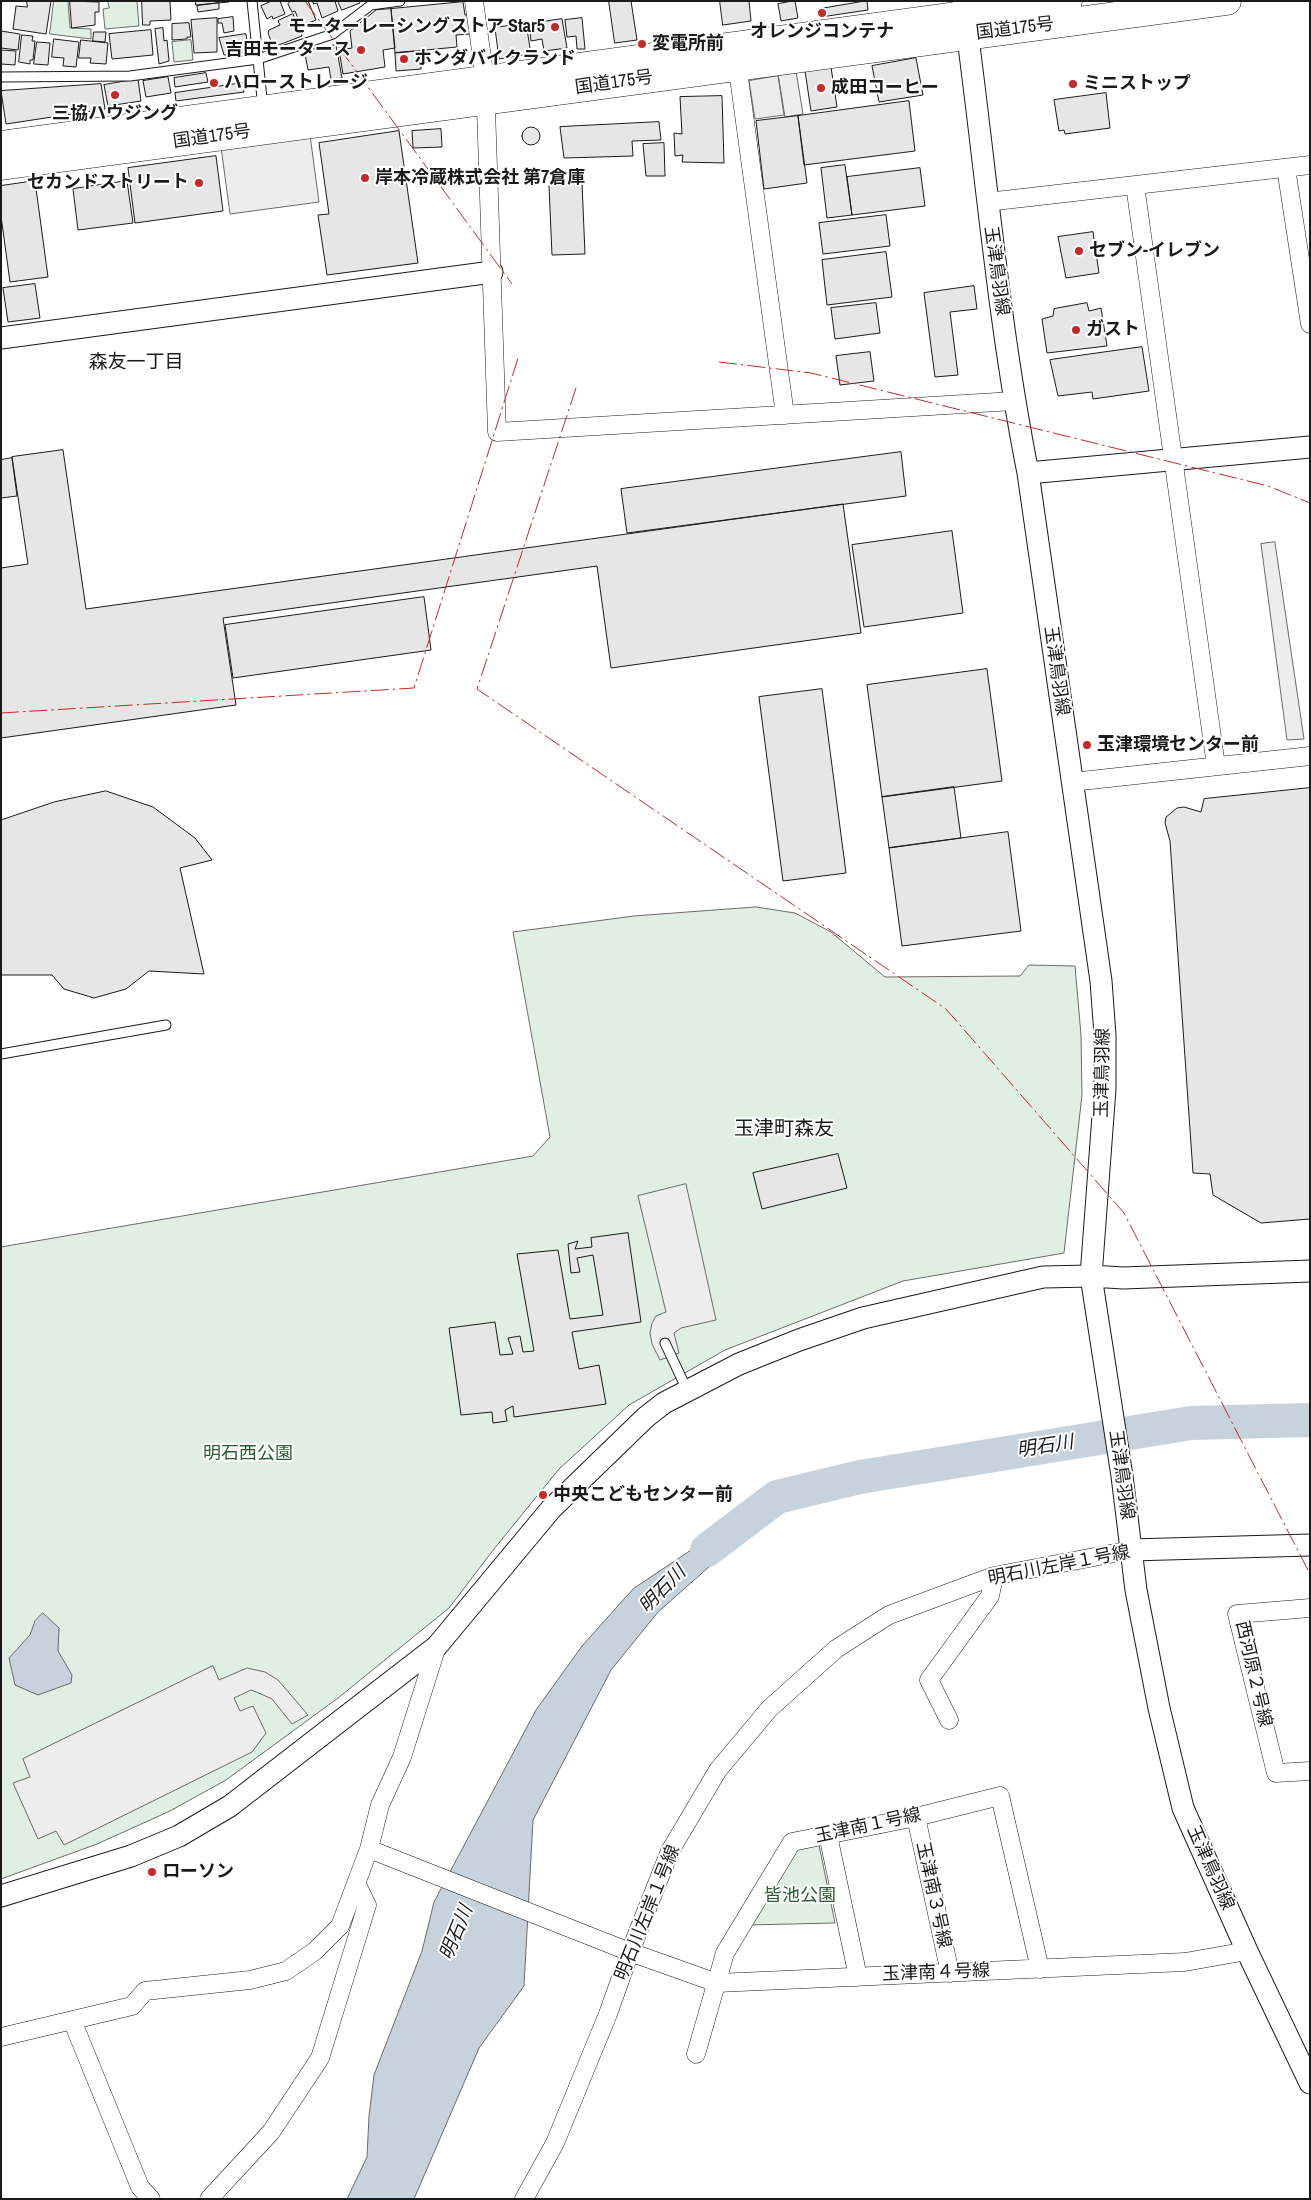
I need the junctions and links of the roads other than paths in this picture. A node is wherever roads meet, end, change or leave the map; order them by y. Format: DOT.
graph roads {
  1 [pos="252,1"];
  2 [pos="400,1"];
  3 [pos="474,1"];
  4 [pos="1068,1"];
  5 [pos="1227,1"];
  6 [pos="965,17"];
  7 [pos="736,56"];
  8 [pos="258,59"];
  9 [pos="1,77"];
  10 [pos="486,90"];
  11 [pos="264,120"];
  12 [pos="1,145"];
  13 [pos="1310,165"];
  14 [pos="1,166"];
  15 [pos="1286,168"];
  16 [pos="1135,186"];
  17 [pos="987,202"];
  18 [pos="492,272"];
  19 [pos="1310,324"];
  20 [pos="1,338"];
  21 [pos="1014,401"];
  22 [pos="785,414"];
  23 [pos="1310,447"];
  24 [pos="1172,459"];
  25 [pos="1028,473"];
  26 [pos="1310,756"];
  27 [pos="1216,766"];
  28 [pos="1072,782"];
  29 [pos="166,1025"];
  30 [pos="1,1054"];
  31 [pos="1310,1271"];
  32 [pos="1091,1276"];
  33 [pos="665,1343"];
  34 [pos="687,1391"];
  35 [pos="1310,1546"];
  36 [pos="1131,1550"];
  37 [pos="994,1576"];
  38 [pos="1310,1608"];
  39 [pos="437,1646"];
  40 [pos="949,1720"];
  41 [pos="1310,1772"];
  42 [pos="916,1817"];
  43 [pos="828,1835"];
  44 [pos="369,1850"];
  45 [pos="356,1883"];
  46 [pos="1,1896"];
  47 [pos="1247,1951"];
  48 [pos="630,1952"];
  49 [pos="1040,1969"];
  50 [pos="950,1973"];
  51 [pos="858,1977"];
  52 [pos="717,1983"];
  53 [pos="72,2020"];
  54 [pos="1,2037"];
  55 [pos="696,2054"];
  56 [pos="1310,2084"];
  57 [pos="151,2199"];
  58 [pos="209,2199"];
  59 [pos="524,2199"];
  1 -- 8 [label="lane"];
  2 -- 8 [label="lane"];
  3 -- 10 [label="street"];
  4 -- 6 [label="highway, 国道175号"];
  5 -- 6 [label="highway, 国道175号"];
  6 -- 7 [label="highway, 国道175号"];
  6 -- 17 [label="street, 玉津鳥羽線"];
  7 -- 10 [label="highway, 国道175号"];
  7 -- 22 [label="street"];
  8 -- 9 [label="lane"];
  8 -- 11 [label="lane"];
  10 -- 11 [label="highway, 国道175号"];
  10 -- 18 [label="street"];
  11 -- 12 [label="highway, 国道175号"];
  11 -- 14 [label="highway, 国道175号"];
  13 -- 15 [label="street"];
  15 -- 16 [label="street"];
  15 -- 19 [label="street"];
  16 -- 17 [label="street"];
  16 -- 24 [label="street"];
  17 -- 21 [label="street, 玉津鳥羽線"];
  18 -- 20 [label="street"];
  18 -- 22 [label="street"];
  21 -- 22 [label="street"];
  21 -- 25 [label="street, 玉津鳥羽線"];
  23 -- 24 [label="street"];
  24 -- 25 [label="street"];
  24 -- 27 [label="street"];
  25 -- 28 [label="street, 玉津鳥羽線"];
  26 -- 27 [label="street"];
  27 -- 28 [label="street"];
  28 -- 32 [label="street, 玉津鳥羽線"];
  29 -- 30 [label="lane"];
  31 -- 32 [label="street"];
  32 -- 34 [label="street"];
  32 -- 36 [label="street, 玉津鳥羽線"];
  33 -- 34 [label="lane"];
  34 -- 39 [label="street"];
  35 -- 36 [label="street, 明石川左岸１号線"];
  36 -- 37 [label="street, 明石川左岸１号線"];
  36 -- 47 [label="street, 玉津鳥羽線"];
  37 -- 40 [label="street"];
  37 -- 48 [label="street, 明石川左岸１号線"];
  38 -- 41 [label="street, 西河原２号線"];
  39 -- 44 [label="street"];
  39 -- 46 [label="street"];
  42 -- 43 [label="street, 玉津南１号線"];
  42 -- 49 [label="street, 玉津南１号線"];
  42 -- 50 [label="street, 玉津南３号線"];
  43 -- 51 [label="street"];
  43 -- 52 [label="street, 玉津南１号線"];
  44 -- 45 [label="street"];
  44 -- 48 [label="street, 玉津南４号線"];
  45 -- 53 [label="street"];
  45 -- 58 [label="street"];
  47 -- 49 [label="street, 玉津南４号線"];
  47 -- 56 [label="street, 玉津鳥羽線"];
  48 -- 52 [label="street, 玉津南４号線"];
  48 -- 59 [label="street, 明石川左岸１号線"];
  49 -- 50 [label="street, 玉津南４号線"];
  50 -- 51 [label="street, 玉津南４号線"];
  51 -- 52 [label="street, 玉津南４号線"];
  52 -- 55 [label="street, 玉津南１号線"];
  53 -- 54 [label="street"];
  53 -- 57 [label="street"];
}
